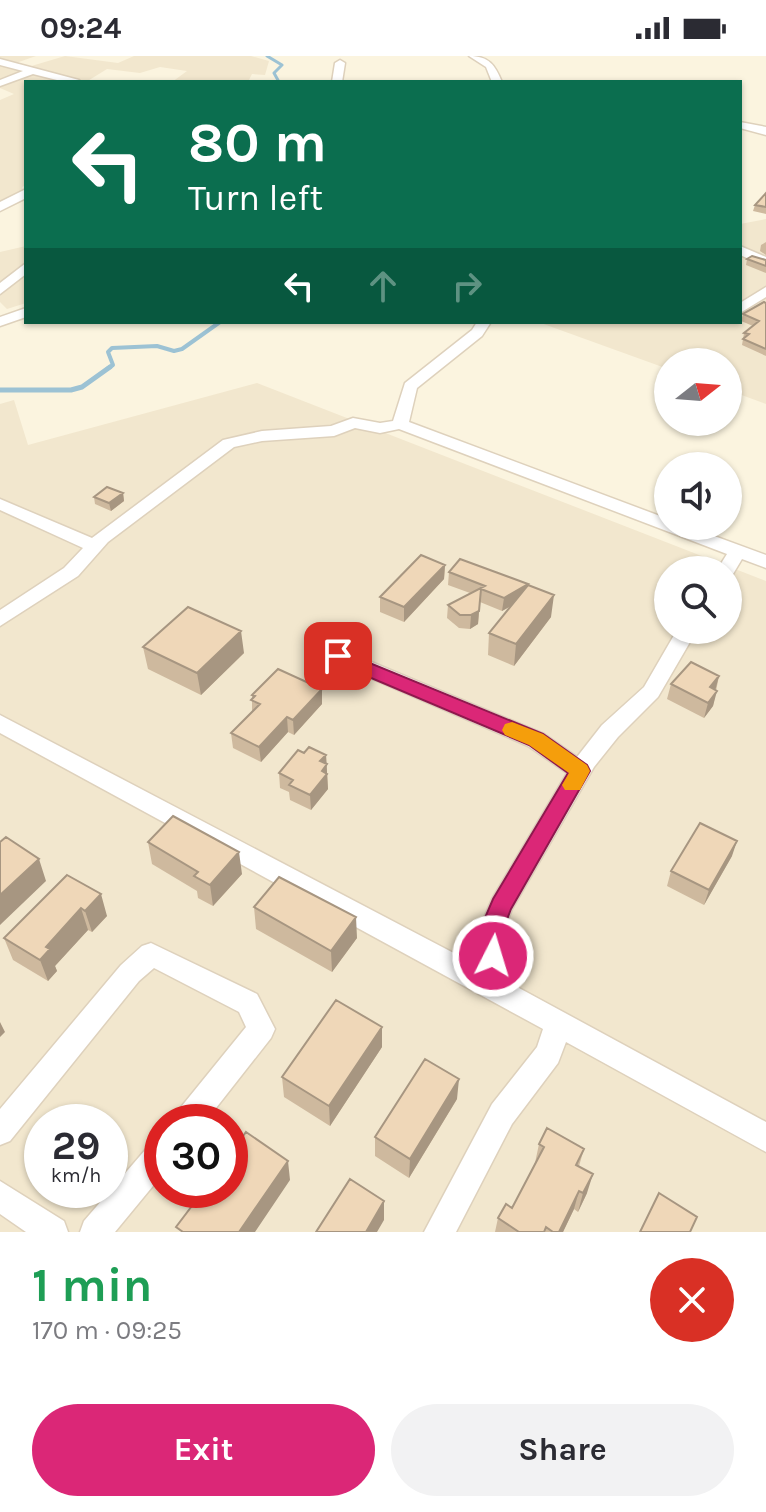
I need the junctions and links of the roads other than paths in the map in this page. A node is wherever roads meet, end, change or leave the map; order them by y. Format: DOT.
graph roads {
  1 [pos="474,56"];
  2 [pos="0,62"];
  3 [pos="340,63"];
  4 [pos="32,71"];
  5 [pos="68,80"];
  6 [pos="337,80"];
  7 [pos="496,80"];
  8 [pos="0,83"];
  9 [pos="742,125"];
  10 [pos="766,132"];
  11 [pos="24,194"];
  12 [pos="0,207"];
  13 [pos="742,251"];
  14 [pos="766,262"];
  15 [pos="24,269"];
  16 [pos="0,290"];
  17 [pos="766,291"];
  18 [pos="742,308"];
  19 [pos="24,313"];
  20 [pos="0,322"];
  21 [pos="483,324"];
  22 [pos="400,424"];
  23 [pos="0,504"];
  24 [pos="654,520"];
  25 [pos="706,540"];
  26 [pos="94,546"];
  27 [pos="737,552"];
  28 [pos="735,556"];
  29 [pos="766,562"];
  30 [pos="0,619"];
  31 [pos="679,644"];
  32 [pos="338,656"];
  33 [pos="0,723"];
  34 [pos="580,771"];
  35 [pos="509,996"];
  36 [pos="559,1023"];
  37 [pos="201,1104"];
  38 [pos="0,1131"];
  39 [pos="766,1138"];
  40 [pos="144,1173"];
  41 [pos="0,1196"];
  42 [pos="53,1232"];
  43 [pos="95,1232"];
  44 [pos="439,1232"];
  1 -- 7 [label="street"];
  2 -- 4 [label="street"];
  3 -- 6 [label="street"];
  4 -- 5 [label="street"];
  4 -- 8 [label="street"];
  9 -- 10 [label="street"];
  11 -- 12 [label="street"];
  13 -- 14 [label="street"];
  15 -- 16 [label="street"];
  17 -- 18 [label="street"];
  19 -- 20 [label="street"];
  21 -- 22 [label="street"];
  22 -- 24 [label="street"];
  22 -- 26 [label="street"];
  23 -- 26 [label="street"];
  25 -- 27 [label="street"];
  26 -- 30 [label="street"];
  27 -- 28 [label="street"];
  27 -- 29 [label="street"];
  31 -- 34 [label="street"];
  32 -- 34 [label="street"];
  33 -- 35 [label="street"];
  34 -- 35 [label="street"];
  35 -- 36 [label="street"];
  36 -- 39 [label="street"];
  36 -- 44 [label="street"];
  37 -- 38 [label="street"];
  40 -- 43 [label="street"];
  41 -- 42 [label="street"];
}
